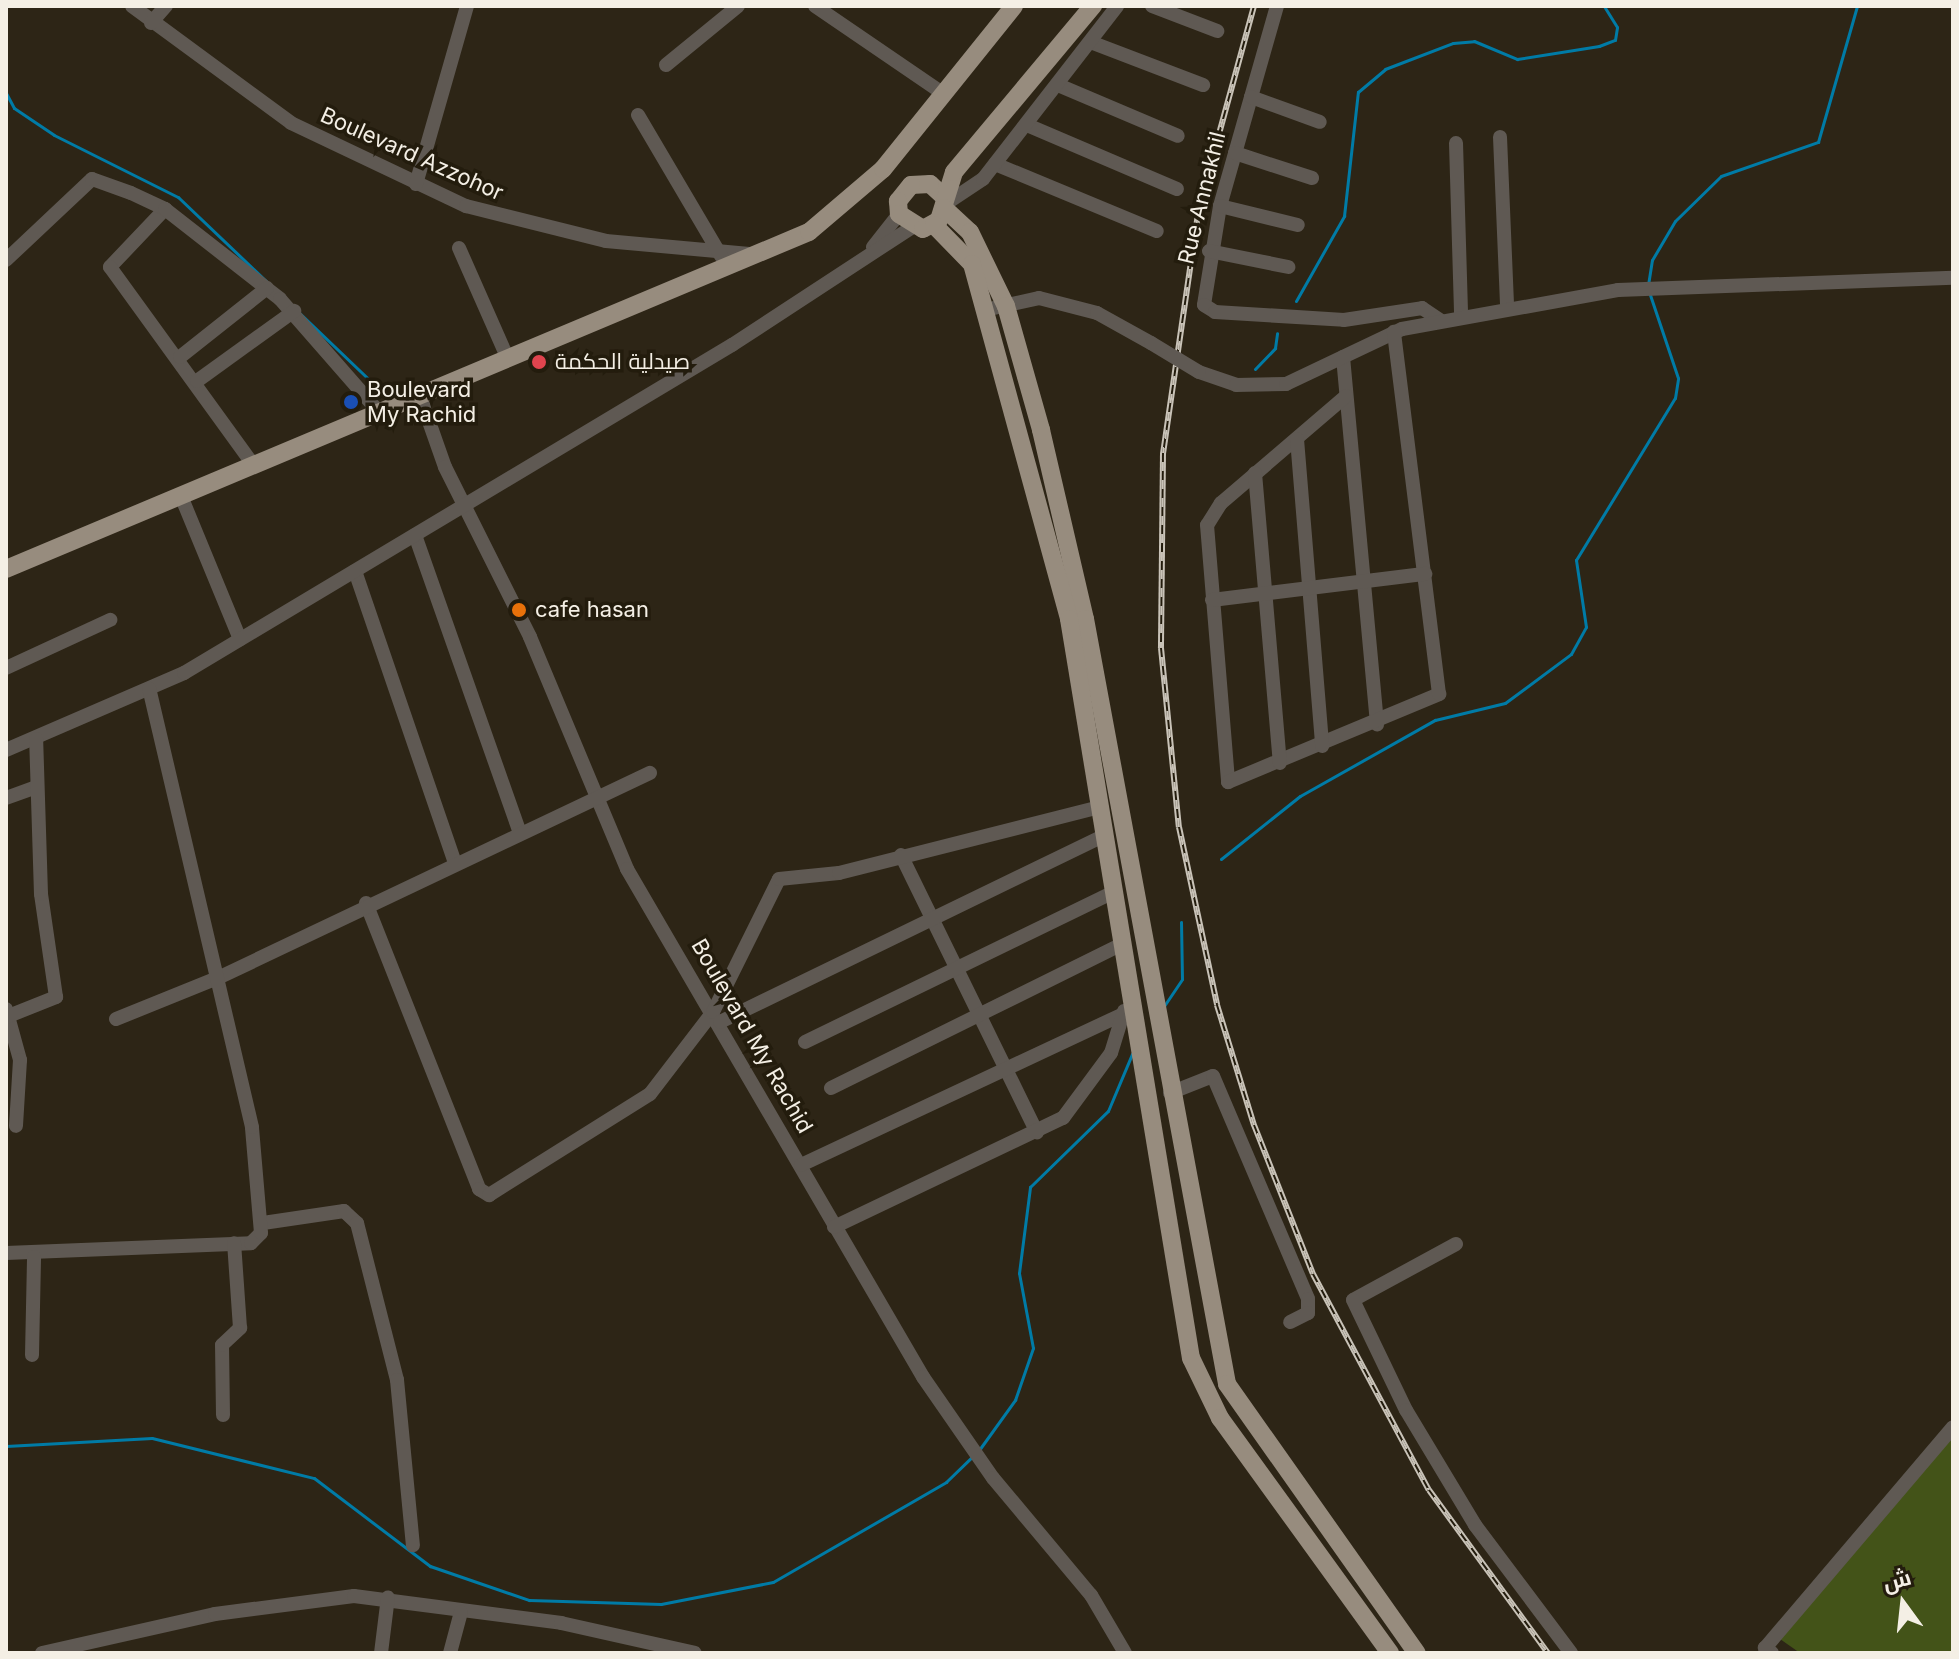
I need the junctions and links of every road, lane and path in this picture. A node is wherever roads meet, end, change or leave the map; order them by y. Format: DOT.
graph roads {
  1 [pos="132,6"];
  2 [pos="166,6"];
  3 [pos="467,6"];
  4 [pos="738,6"];
  5 [pos="815,6"];
  6 [pos="1014,6"];
  7 [pos="1078,6"];
  8 [pos="1093,6"];
  9 [pos="1117,6"];
  10 [pos="1152,6"];
  11 [pos="1277,6"];
  12 [pos="151,23"];
  13 [pos="1217,31"];
  14 [pos="1093,43"];
  15 [pos="666,65"];
  16 [pos="1058,85"];
  17 [pos="1203,85"];
  18 [pos="944,94"];
  19 [pos="1251,97"];
  20 [pos="638,115"];
  21 [pos="1320,122"];
  22 [pos="1027,125"];
  23 [pos="1178,136"];
  24 [pos="1500,137"];
  25 [pos="1456,143"];
  26 [pos="1235,153"];
  27 [pos="995,164"];
  28 [pos="1312,178"];
  29 [pos="924,183"];
  30 [pos="416,184"];
  31 [pos="1177,189"];
  32 [pos="943,203"];
  33 [pos="1220,206"];
  34 [pos="165,209"];
  35 [pos="906,221"];
  36 [pos="934,225"];
  37 [pos="1298,225"];
  38 [pos="1157,231"];
  39 [pos="459,248"];
  40 [pos="1209,251"];
  41 [pos="760,254"];
  42 [pos="721,256"];
  43 [pos="6,260"];
  44 [pos="1288,267"];
  45 [pos="1953,278"];
  46 [pos="267,288"];
  47 [pos="1006,306"];
  48 [pos="1507,306"];
  49 [pos="985,310"];
  50 [pos="294,311"];
  51 [pos="1461,315"];
  52 [pos="1440,320"];
  53 [pos="1394,332"];
  54 [pos="180,357"];
  55 [pos="1343,357"];
  56 [pos="508,359"];
  57 [pos="197,381"];
  58 [pos="420,396"];
  59 [pos="1346,396"];
  60 [pos="379,412"];
  61 [pos="1297,439"];
  62 [pos="254,466"];
  63 [pos="1255,473"];
  64 [pos="181,496"];
  65 [pos="465,507"];
  66 [pos="415,535"];
  67 [pos="8,565"];
  68 [pos="355,571"];
  69 [pos="1425,574"];
  70 [pos="1367,580"];
  71 [pos="1312,587"];
  72 [pos="1262,593"];
  73 [pos="1212,600"];
  74 [pos="110,620"];
  75 [pos="240,639"];
  76 [pos="6,668"];
  77 [pos="149,689"];
  78 [pos="1377,724"];
  79 [pos="36,739"];
  80 [pos="1322,746"];
  81 [pos="6,750"];
  82 [pos="1280,763"];
  83 [pos="650,773"];
  84 [pos="36,787"];
  85 [pos="594,796"];
  86 [pos="6,798"];
  87 [pos="1099,807"];
  88 [pos="519,831"];
  89 [pos="1103,836"];
  90 [pos="901,855"];
  91 [pos="455,863"];
  92 [pos="1112,893"];
  93 [pos="366,903"];
  94 [pos="930,918"];
  95 [pos="1120,945"];
  96 [pos="953,964"];
  97 [pos="220,977"];
  98 [pos="1128,1011"];
  99 [pos="7,1014"];
  100 [pos="981,1015"];
  101 [pos="717,1017"];
  102 [pos="116,1019"];
  103 [pos="805,1042"];
  104 [pos="1005,1068"];
  105 [pos="831,1088"];
  106 [pos="13,1089"];
  107 [pos="1170,1093"];
  108 [pos="16,1126"];
  109 [pos="1037,1133"];
  110 [pos="801,1165"];
  111 [pos="263,1223"];
  112 [pos="834,1227"];
  113 [pos="234,1243"];
  114 [pos="1456,1244"];
  115 [pos="6,1253"];
  116 [pos="34,1257"];
  117 [pos="1290,1322"];
  118 [pos="32,1355"];
  119 [pos="223,1415"];
  120 [pos="1953,1427"];
  121 [pos="413,1545"];
  122 [pos="388,1597"];
  123 [pos="461,1612"];
  124 [pos="620,1645"];
  125 [pos="42,1653"];
  126 [pos="381,1653"];
  127 [pos="450,1653"];
  128 [pos="692,1653"];
  129 [pos="1125,1653"];
  130 [pos="1390,1653"];
  131 [pos="1417,1653"];
  132 [pos="1571,1653"];
  133 [pos="1772,1653"];
  1 -- 12 [label="street, Boulevard Azzohor"];
  2 -- 12 [label="street"];
  3 -- 30 [label="street"];
  4 -- 15 [label="street"];
  5 -- 18 [label="street"];
  6 -- 18 [label="main road"];
  7 -- 29 [label="main road"];
  8 -- 32 [label="main road"];
  9 -- 14 [label="street"];
  10 -- 13 [label="street"];
  11 -- 19 [label="street, Rue Annakhil"];
  12 -- 30 [label="street, Boulevard Azzohor"];
  14 -- 16 [label="street"];
  14 -- 17 [label="street"];
  16 -- 22 [label="street"];
  16 -- 23 [label="street"];
  18 -- 41 [label="main road"];
  19 -- 21 [label="street"];
  19 -- 26 [label="street, Rue Annakhil"];
  20 -- 42 [label="street"];
  22 -- 27 [label="street"];
  22 -- 31 [label="street"];
  24 -- 48 [label="street"];
  25 -- 51 [label="street"];
  26 -- 28 [label="street"];
  26 -- 33 [label="street, Rue Annakhil"];
  27 -- 32 [label="street"];
  27 -- 38 [label="street"];
  29 -- 32 [label="main road"];
  29 -- 35 [label="main road"];
  30 -- 42 [label="street, Boulevard Azzohor"];
  32 -- 36 [label="main road"];
  32 -- 47 [label="main road"];
  33 -- 37 [label="street"];
  33 -- 40 [label="street, Rue Annakhil"];
  34 -- 43 [label="street"];
  34 -- 46 [label="street"];
  34 -- 54 [label="street"];
  35 -- 36 [label="main road"];
  35 -- 65 [label="street"];
  36 -- 49 [label="main road"];
  39 -- 56 [label="street"];
  40 -- 44 [label="street"];
  40 -- 52 [label="street, Rue Annakhil"];
  41 -- 42 [label="street, Boulevard Azzohor"];
  41 -- 56 [label="main road"];
  45 -- 48 [label="street"];
  46 -- 50 [label="street"];
  46 -- 54 [label="street"];
  47 -- 49 [label="street"];
  47 -- 55 [label="street, bridge"];
  47 -- 107 [label="main road"];
  48 -- 51 [label="street"];
  49 -- 87 [label="main road"];
  50 -- 57 [label="street"];
  50 -- 60 [label="street"];
  51 -- 52 [label="street"];
  52 -- 53 [label="street"];
  53 -- 55 [label="street"];
  53 -- 69 [label="street"];
  54 -- 57 [label="street"];
  55 -- 59 [label="street"];
  56 -- 58 [label="main road"];
  57 -- 62 [label="street"];
  58 -- 60 [label="main road"];
  58 -- 65 [label="street, Boulevard My Rachid"];
  59 -- 61 [label="street"];
  59 -- 70 [label="street"];
  60 -- 62 [label="main road"];
  61 -- 63 [label="street"];
  61 -- 71 [label="street"];
  62 -- 64 [label="main road"];
  63 -- 72 [label="street"];
  63 -- 73 [label="street"];
  64 -- 67 [label="main road"];
  64 -- 75 [label="street"];
  65 -- 66 [label="street"];
  65 -- 85 [label="street, Boulevard My Rachid"];
  66 -- 68 [label="street"];
  66 -- 88 [label="street"];
  68 -- 75 [label="street"];
  68 -- 91 [label="street"];
  69 -- 70 [label="street"];
  69 -- 78 [label="street"];
  70 -- 71 [label="street"];
  70 -- 78 [label="street"];
  71 -- 72 [label="street"];
  71 -- 80 [label="street"];
  72 -- 73 [label="street"];
  72 -- 82 [label="street"];
  73 -- 82 [label="street"];
  74 -- 76 [label="street"];
  75 -- 77 [label="street"];
  77 -- 79 [label="street"];
  77 -- 97 [label="street"];
  78 -- 80 [label="street"];
  79 -- 81 [label="street"];
  79 -- 84 [label="street"];
  80 -- 82 [label="street"];
  83 -- 85 [label="street"];
  84 -- 86 [label="street"];
  84 -- 99 [label="street"];
  85 -- 88 [label="street"];
  85 -- 101 [label="street, Boulevard My Rachid"];
  87 -- 89 [label="main road"];
  87 -- 90 [label="street"];
  88 -- 91 [label="street"];
  89 -- 92 [label="main road"];
  89 -- 94 [label="street"];
  90 -- 94 [label="street"];
  90 -- 101 [label="street"];
  91 -- 93 [label="street"];
  92 -- 95 [label="main road"];
  92 -- 96 [label="street"];
  93 -- 97 [label="street"];
  93 -- 101 [label="street"];
  94 -- 96 [label="street"];
  94 -- 101 [label="street"];
  95 -- 98 [label="main road"];
  95 -- 100 [label="street"];
  96 -- 100 [label="street"];
  96 -- 103 [label="street"];
  97 -- 102 [label="street"];
  97 -- 111 [label="street"];
  98 -- 104 [label="street"];
  98 -- 109 [label="street"];
  98 -- 130 [label="main road"];
  99 -- 106 [label="street"];
  100 -- 104 [label="street"];
  100 -- 105 [label="street"];
  101 -- 110 [label="street, Boulevard My Rachid"];
  104 -- 109 [label="street"];
  104 -- 110 [label="street"];
  106 -- 108 [label="street"];
  107 -- 117 [label="street"];
  107 -- 131 [label="main road"];
  109 -- 112 [label="street"];
  110 -- 112 [label="street, Boulevard My Rachid"];
  111 -- 113 [label="street"];
  111 -- 121 [label="street"];
  112 -- 129 [label="street, Boulevard My Rachid"];
  113 -- 116 [label="street"];
  113 -- 119 [label="street"];
  114 -- 132 [label="street"];
  115 -- 116 [label="street"];
  116 -- 118 [label="street"];
  120 -- 133 [label="street"];
  122 -- 123 [label="street"];
  122 -- 125 [label="street"];
  122 -- 126 [label="street"];
  123 -- 124 [label="street"];
  123 -- 127 [label="street"];
  124 -- 128 [label="street"];
}
